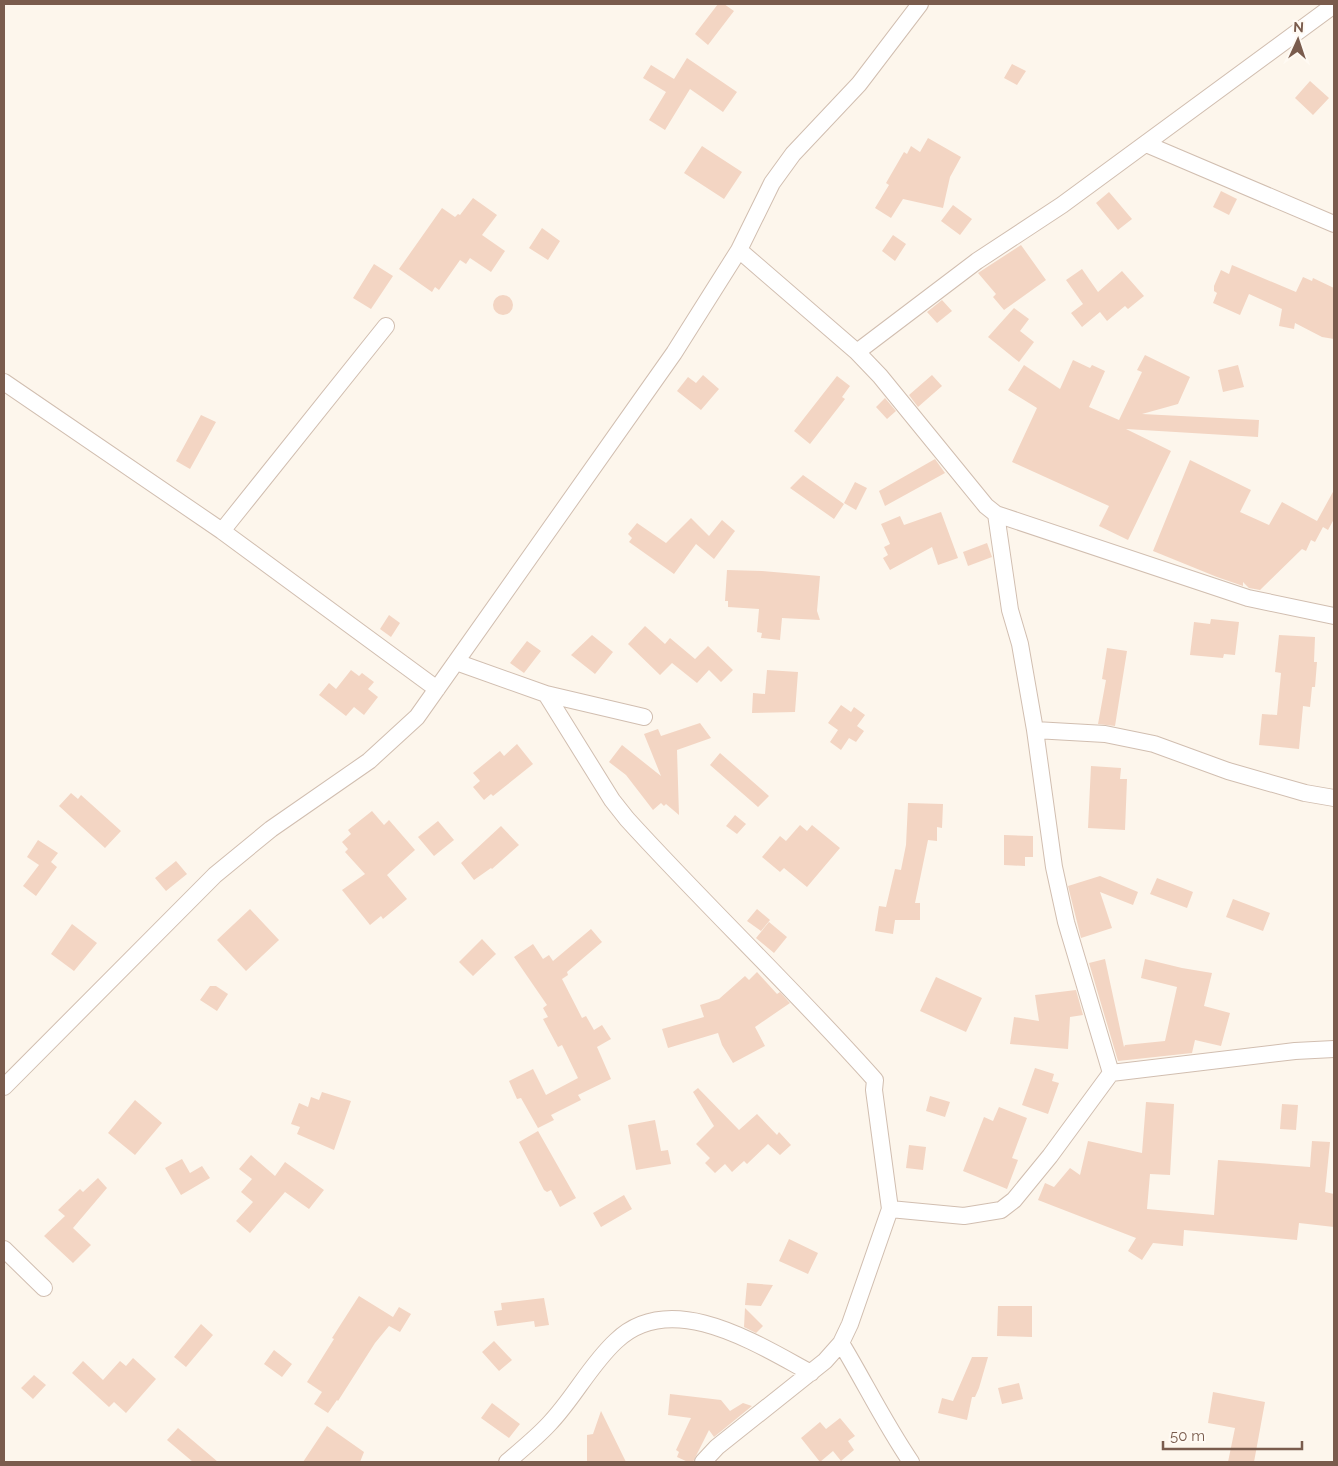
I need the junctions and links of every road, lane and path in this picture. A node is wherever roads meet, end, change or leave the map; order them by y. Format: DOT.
graph roads {
  1 [pos="920,4"];
  2 [pos="1334,5"];
  3 [pos="1146,144"];
  4 [pos="1334,224"];
  5 [pos="739,250"];
  6 [pos="386,326"];
  7 [pos="857,352"];
  8 [pos="4,382"];
  9 [pos="996,514"];
  10 [pos="222,531"];
  11 [pos="1334,616"];
  12 [pos="456,662"];
  13 [pos="437,689"];
  14 [pos="546,694"];
  15 [pos="644,716"];
  16 [pos="1035,730"];
  17 [pos="1334,798"];
  18 [pos="1334,1049"];
  19 [pos="1111,1073"];
  20 [pos="4,1087"];
  21 [pos="890,1209"];
  22 [pos="4,1249"];
  23 [pos="44,1288"];
  24 [pos="841,1343"];
  25 [pos="811,1373"];
  26 [pos="507,1462"];
  27 [pos="703,1462"];
  28 [pos="911,1462"];
  1 -- 5 [label="street"];
  2 -- 3 [label="street"];
  3 -- 4 [label="street"];
  3 -- 7 [label="street"];
  5 -- 7 [label="street"];
  5 -- 12 [label="street"];
  6 -- 10 [label="street"];
  7 -- 9 [label="street"];
  8 -- 10 [label="street"];
  9 -- 11 [label="street"];
  9 -- 16 [label="street"];
  10 -- 13 [label="street"];
  12 -- 13 [label="street"];
  12 -- 14 [label="street"];
  13 -- 20 [label="street"];
  14 -- 15 [label="street"];
  14 -- 21 [label="street"];
  16 -- 17 [label="street"];
  16 -- 19 [label="street"];
  18 -- 19 [label="street"];
  19 -- 21 [label="street"];
  21 -- 24 [label="street"];
  22 -- 23 [label="street"];
  24 -- 25 [label="street"];
  24 -- 28 [label="street"];
  25 -- 26 [label="street"];
  25 -- 27 [label="street"];
}
